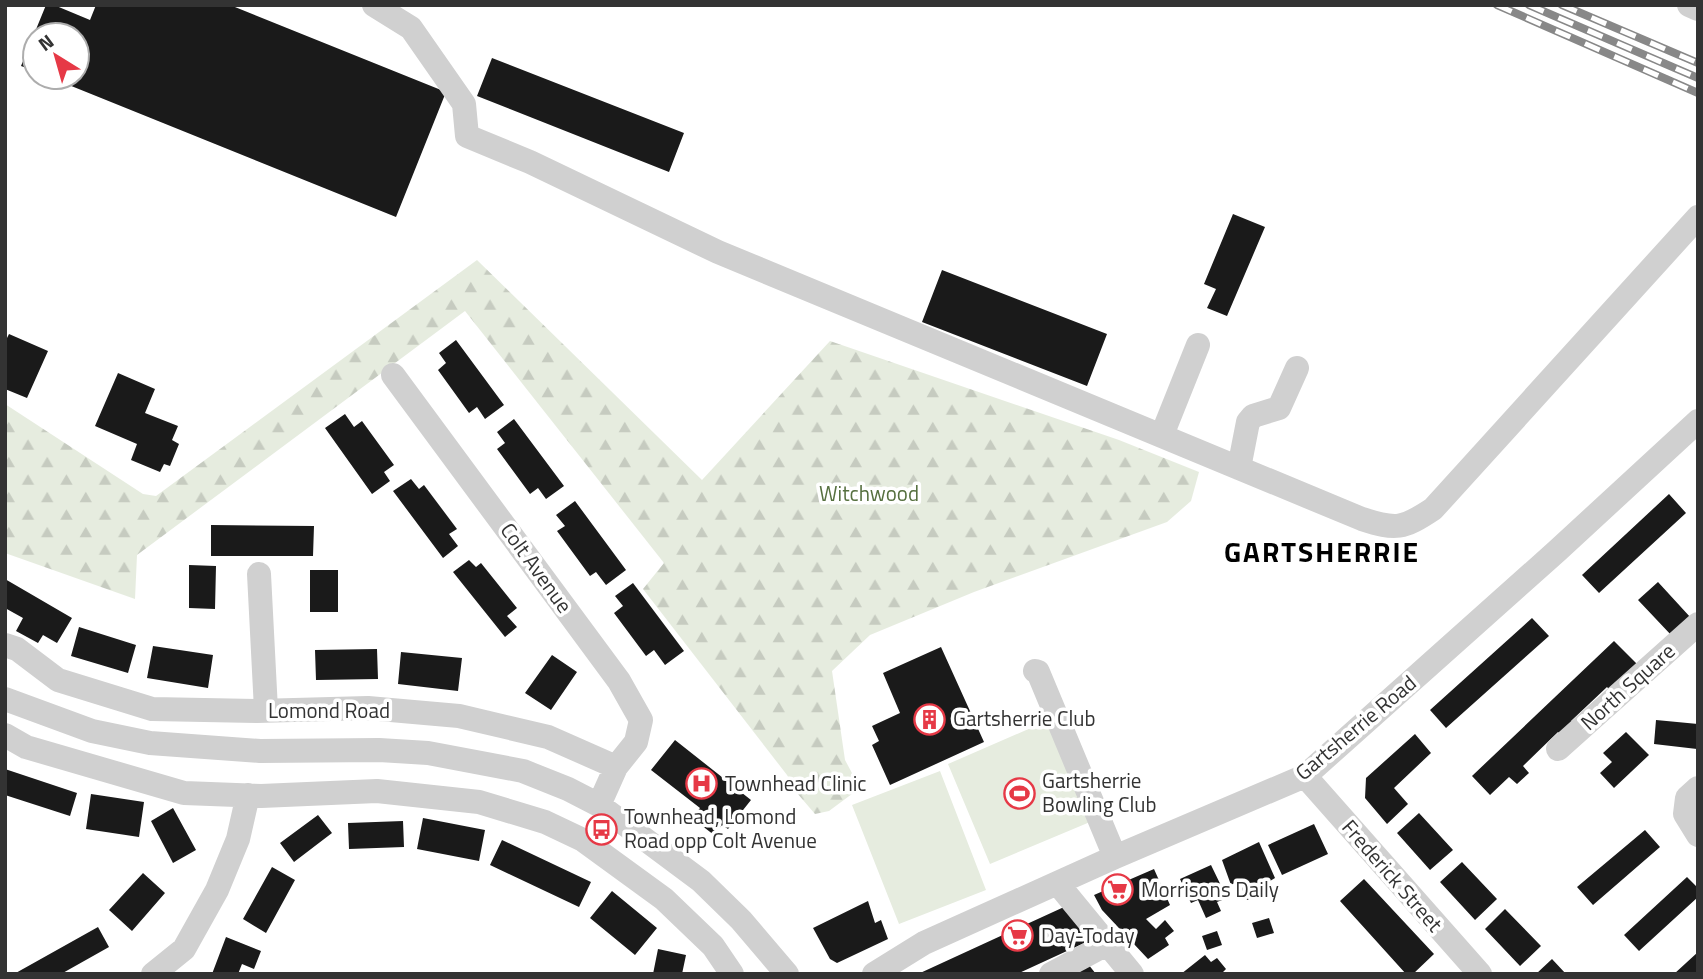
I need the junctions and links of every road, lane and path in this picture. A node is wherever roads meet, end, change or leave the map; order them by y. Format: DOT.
graph roads {
  1 [pos="374,5"];
  2 [pos="1689,5"];
  3 [pos="1698,9"];
  4 [pos="1698,217"];
  5 [pos="1198,345"];
  6 [pos="1297,368"];
  7 [pos="393,375"];
  8 [pos="1698,421"];
  9 [pos="1162,435"];
  10 [pos="1240,468"];
  11 [pos="259,574"];
  12 [pos="1698,624"];
  13 [pos="5,645"];
  14 [pos="1035,671"];
  15 [pos="5,699"];
  16 [pos="266,710"];
  17 [pos="5,735"];
  18 [pos="1558,749"];
  19 [pos="379,750"];
  20 [pos="616,767"];
  21 [pos="1305,776"];
  22 [pos="1698,788"];
  23 [pos="377,791"];
  24 [pos="248,795"];
  25 [pos="598,805"];
  26 [pos="1698,835"];
  27 [pos="1115,857"];
  28 [pos="1058,884"];
  29 [pos="1107,944"];
  30 [pos="184,949"];
  31 [pos="153,974"];
  32 [pos="173,974"];
  33 [pos="732,974"];
  34 [pos="787,974"];
  35 [pos="874,974"];
  36 [pos="1051,974"];
  37 [pos="1132,974"];
  38 [pos="1480,974"];
  1 -- 9 [label="street"];
  2 -- 3 [label="street"];
  4 -- 10 [label="street"];
  5 -- 9 [label="street"];
  6 -- 10 [label="street"];
  7 -- 20 [label="street, Colt Avenue"];
  8 -- 21 [label="street, Gartsherrie Road"];
  9 -- 10 [label="street"];
  11 -- 16 [label="street"];
  12 -- 18 [label="street, North Square"];
  13 -- 16 [label="street, Lomond Road"];
  14 -- 27 [label="street"];
  15 -- 19 [label="street, Lomond Road"];
  16 -- 20 [label="street, Lomond Road"];
  17 -- 24 [label="street"];
  19 -- 23 [label="street, Lomond Road"];
  19 -- 25 [label="street, Lomond Road"];
  20 -- 25 [label="street"];
  21 -- 27 [label="street, Gartsherrie Road"];
  21 -- 38 [label="street, Frederick Street"];
  22 -- 26 [label="street"];
  23 -- 24 [label="street"];
  23 -- 33 [label="street"];
  24 -- 30 [label="street"];
  25 -- 34 [label="street, Lomond Road"];
  27 -- 28 [label="street, Gartsherrie Road"];
  28 -- 29 [label="street"];
  28 -- 35 [label="street, Gartsherrie Road"];
  29 -- 36 [label="street"];
  29 -- 37 [label="street"];
  30 -- 31 [label="street"];
  30 -- 32 [label="street"];
}
